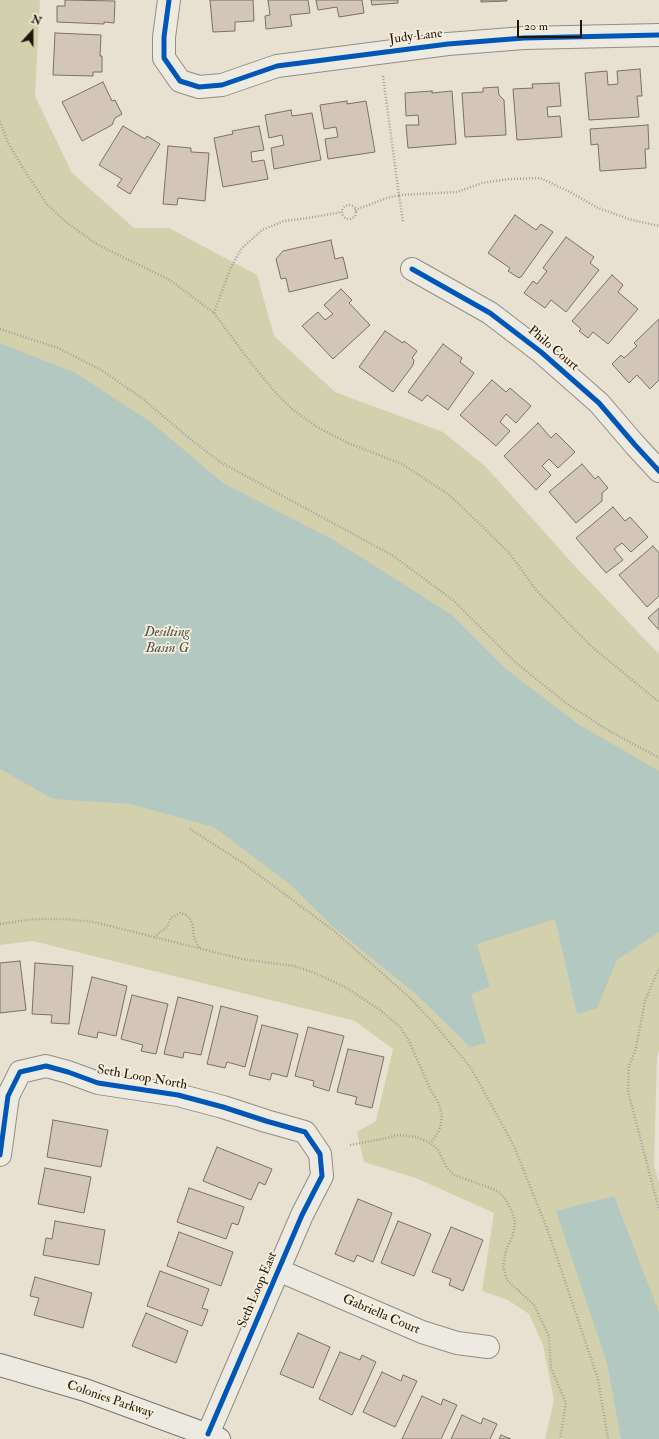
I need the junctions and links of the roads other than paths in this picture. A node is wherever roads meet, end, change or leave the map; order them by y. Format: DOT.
graph roads {
  1 [pos="169,0"];
  2 [pos="659,35"];
  3 [pos="412,269"];
  4 [pos="659,471"];
  5 [pos="320,1154"];
  6 [pos="0,1156"];
  7 [pos="278,1270"];
  8 [pos="488,1347"];
  9 [pos="0,1365"];
  10 [pos="214,1437"];
  1 -- 2 [label="street, Judy Lane"];
  3 -- 4 [label="street, Philo Court"];
  5 -- 6 [label="street, Seth Loop North"];
  5 -- 7 [label="street, Seth Loop East"];
  7 -- 8 [label="street, Gabriella Court"];
  7 -- 10 [label="street, Seth Loop East"];
  9 -- 10 [label="street, Colonies Parkway"];
}
